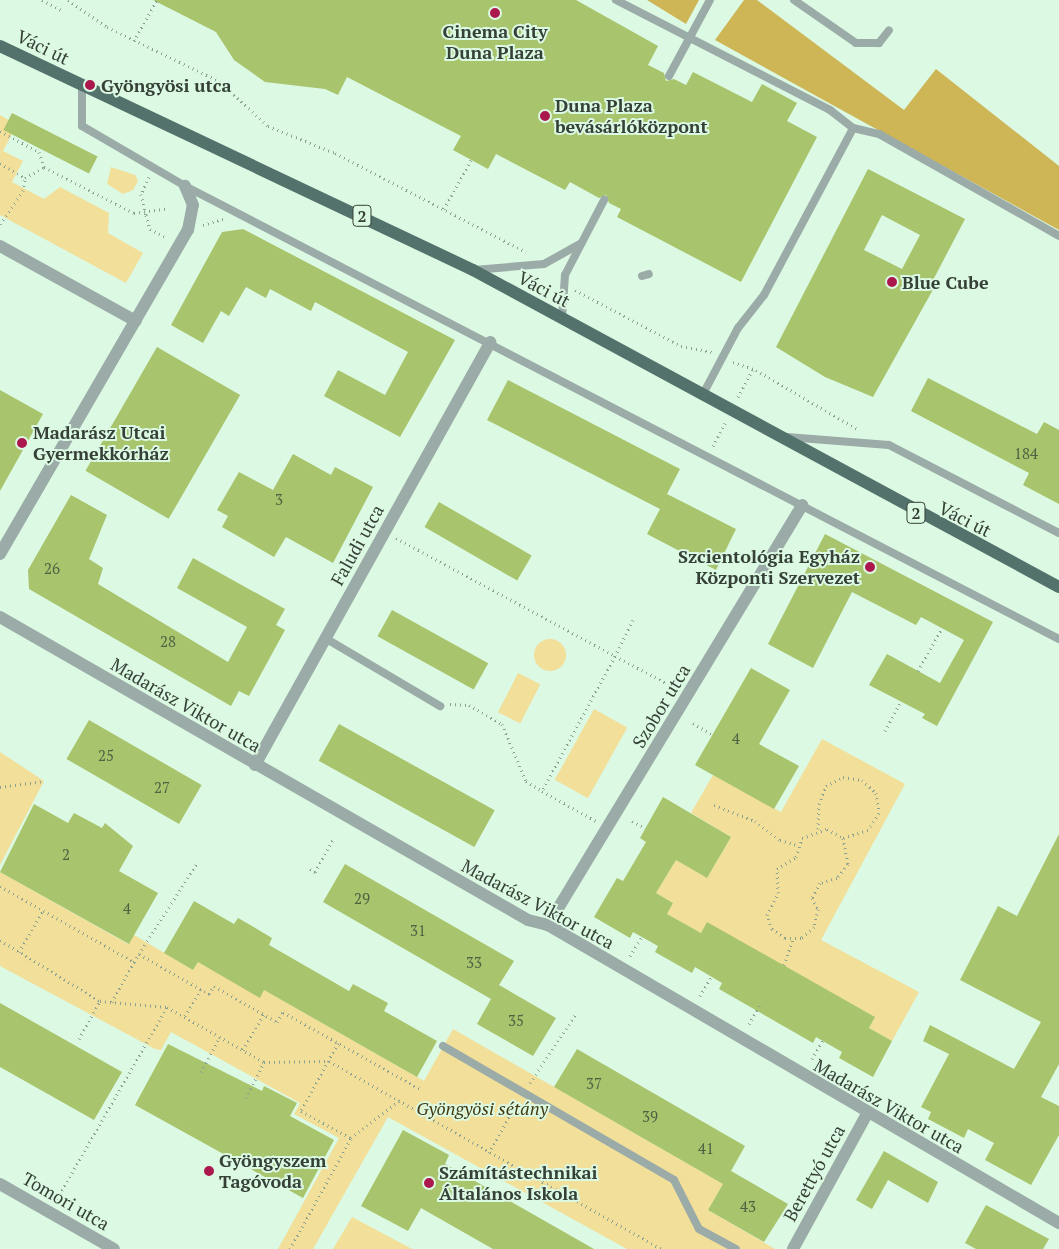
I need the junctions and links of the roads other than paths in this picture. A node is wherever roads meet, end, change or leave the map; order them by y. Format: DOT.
graph roads {
  1 [pos="616,0"];
  2 [pos="710,0"];
  3 [pos="794,0"];
  4 [pos="889,30"];
  5 [pos="689,39"];
  6 [pos="0,46"];
  7 [pos="669,76"];
  8 [pos="82,85"];
  9 [pos="853,128"];
  10 [pos="185,186"];
  11 [pos="604,200"];
  12 [pos="1059,236"];
  13 [pos="582,243"];
  14 [pos="0,246"];
  15 [pos="474,270"];
  16 [pos="562,318"];
  17 [pos="136,321"];
  18 [pos="490,342"];
  19 [pos="702,396"];
  20 [pos="774,436"];
  21 [pos="802,505"];
  22 [pos="1059,533"];
  23 [pos="0,554"];
  24 [pos="1059,587"];
  25 [pos="0,617"];
  26 [pos="325,638"];
  27 [pos="1059,639"];
  28 [pos="440,706"];
  29 [pos="255,764"];
  30 [pos="548,926"];
  31 [pos="443,1046"];
  32 [pos="866,1114"];
  33 [pos="0,1184"];
  34 [pos="1059,1222"];
  35 [pos="114,1249"];
  36 [pos="736,1249"];
  37 [pos="793,1249"];
  1 -- 5 [label="lane"];
  2 -- 5 [label="lane"];
  3 -- 4 [label="lane"];
  5 -- 7 [label="lane"];
  5 -- 9 [label="lane"];
  6 -- 8 [label="main road, Váci út / 2"];
  8 -- 10 [label="lane"];
  8 -- 15 [label="main road, Váci út / 2"];
  9 -- 12 [label="lane"];
  9 -- 19 [label="lane"];
  10 -- 17 [label="street"];
  10 -- 18 [label="lane"];
  11 -- 13 [label="lane"];
  13 -- 15 [label="lane"];
  13 -- 16 [label="lane"];
  14 -- 17 [label="street"];
  15 -- 16 [label="main road, Váci út / 2"];
  16 -- 19 [label="main road, Váci út / 2"];
  17 -- 23 [label="street"];
  18 -- 21 [label="lane"];
  18 -- 26 [label="street, Faludi utca"];
  19 -- 20 [label="main road, Váci út / 2"];
  20 -- 22 [label="lane"];
  20 -- 24 [label="main road, Váci út / 2"];
  21 -- 27 [label="lane"];
  21 -- 30 [label="street, Szobor utca"];
  25 -- 29 [label="street, Madarász Viktor utca"];
  26 -- 28 [label="lane"];
  26 -- 29 [label="street, Faludi utca"];
  29 -- 30 [label="street, Madarász Viktor utca"];
  30 -- 32 [label="street, Madarász Viktor utca"];
  31 -- 36 [label="lane"];
  32 -- 34 [label="street, Madarász Viktor utca"];
  32 -- 37 [label="street, Berettyó utca"];
  33 -- 35 [label="street, Tomori utca"];
}
